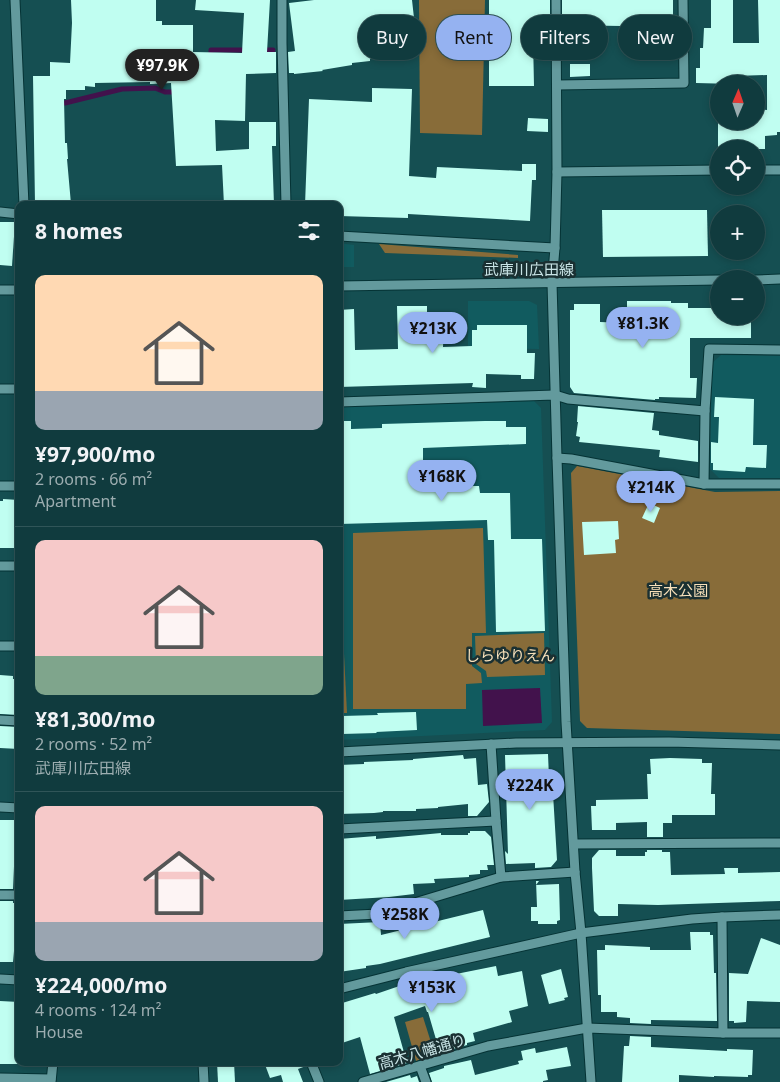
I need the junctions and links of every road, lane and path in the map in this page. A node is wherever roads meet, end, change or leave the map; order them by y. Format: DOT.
graph roads {
  1 [pos="15,0"];
  2 [pos="282,0"];
  3 [pos="556,0"];
  4 [pos="683,0"];
  5 [pos="557,85"];
  6 [pos="710,170"];
  7 [pos="765,170"];
  8 [pos="780,170"];
  9 [pos="557,172"];
  10 [pos="24,201"];
  11 [pos="286,201"];
  12 [pos="0,212"];
  13 [pos="15,214"];
  14 [pos="343,236"];
  15 [pos="555,248"];
  16 [pos="780,279"];
  17 [pos="710,280"];
  18 [pos="765,280"];
  19 [pos="552,283"];
  20 [pos="343,286"];
  21 [pos="0,290"];
  22 [pos="15,290"];
  23 [pos="780,350"];
  24 [pos="0,389"];
  25 [pos="15,389"];
  26 [pos="555,395"];
  27 [pos="343,402"];
  28 [pos="705,411"];
  29 [pos="557,458"];
  30 [pos="704,484"];
  31 [pos="780,484"];
  32 [pos="0,486"];
  33 [pos="15,486"];
  34 [pos="0,566"];
  35 [pos="15,566"];
  36 [pos="0,646"];
  37 [pos="15,646"];
  38 [pos="0,720"];
  39 [pos="15,721"];
  40 [pos="568,743"];
  41 [pos="491,744"];
  42 [pos="780,744"];
  43 [pos="343,752"];
  44 [pos="0,807"];
  45 [pos="15,808"];
  46 [pos="496,821"];
  47 [pos="343,829"];
  48 [pos="780,842"];
  49 [pos="574,844"];
  50 [pos="575,872"];
  51 [pos="501,877"];
  52 [pos="0,895"];
  53 [pos="15,895"];
  54 [pos="780,915"];
  55 [pos="343,916"];
  56 [pos="722,917"];
  57 [pos="581,933"];
  58 [pos="0,979"];
  59 [pos="15,980"];
  60 [pos="343,988"];
  61 [pos="587,1028"];
  62 [pos="723,1033"];
  63 [pos="780,1033"];
  64 [pos="53,1066"];
  65 [pos="203,1066"];
  66 [pos="312,1066"];
  67 [pos="420,1066"];
  68 [pos="0,1078"];
  69 [pos="51,1080"];
  70 [pos="204,1082"];
  71 [pos="318,1082"];
  72 [pos="363,1082"];
  73 [pos="426,1082"];
  74 [pos="590,1082"];
  1 -- 10 [label="street"];
  2 -- 11 [label="street"];
  3 -- 5 [label="street"];
  4 -- 5 [label="street"];
  5 -- 9 [label="street"];
  6 -- 9 [label="street"];
  7 -- 8 [label="street"];
  9 -- 15 [label="street"];
  12 -- 13 [label="street"];
  14 -- 15 [label="street"];
  15 -- 19 [label="street"];
  16 -- 18 [label="street"];
  17 -- 19 [label="street, 武庫川広田線"];
  19 -- 20 [label="street, 武庫川広田線"];
  19 -- 26 [label="street"];
  21 -- 22 [label="street"];
  23 -- 28 [label="street"];
  24 -- 25 [label="street"];
  26 -- 27 [label="street"];
  26 -- 28 [label="street"];
  26 -- 29 [label="street"];
  28 -- 30 [label="street"];
  29 -- 30 [label="street"];
  29 -- 40 [label="street"];
  30 -- 31 [label="street"];
  32 -- 33 [label="street"];
  34 -- 35 [label="street"];
  36 -- 37 [label="street"];
  38 -- 39 [label="street"];
  40 -- 41 [label="street"];
  40 -- 42 [label="street"];
  40 -- 49 [label="street"];
  41 -- 43 [label="street"];
  41 -- 46 [label="street"];
  44 -- 45 [label="street"];
  46 -- 47 [label="street"];
  46 -- 51 [label="street"];
  48 -- 49 [label="street"];
  49 -- 50 [label="street"];
  50 -- 51 [label="street"];
  50 -- 57 [label="street"];
  51 -- 55 [label="street"];
  52 -- 53 [label="street"];
  54 -- 56 [label="street"];
  56 -- 57 [label="street"];
  56 -- 62 [label="street"];
  57 -- 60 [label="street"];
  57 -- 61 [label="street"];
  58 -- 59 [label="street"];
  61 -- 62 [label="street, 高木八幡通り"];
  61 -- 67 [label="street, 高木八幡通り"];
  61 -- 74 [label="street"];
  62 -- 63 [label="street"];
  64 -- 69 [label="street"];
  65 -- 70 [label="street"];
  66 -- 71 [label="street"];
  67 -- 72 [label="street, 高木八幡通り"];
  67 -- 73 [label="street"];
  68 -- 69 [label="street"];
}
